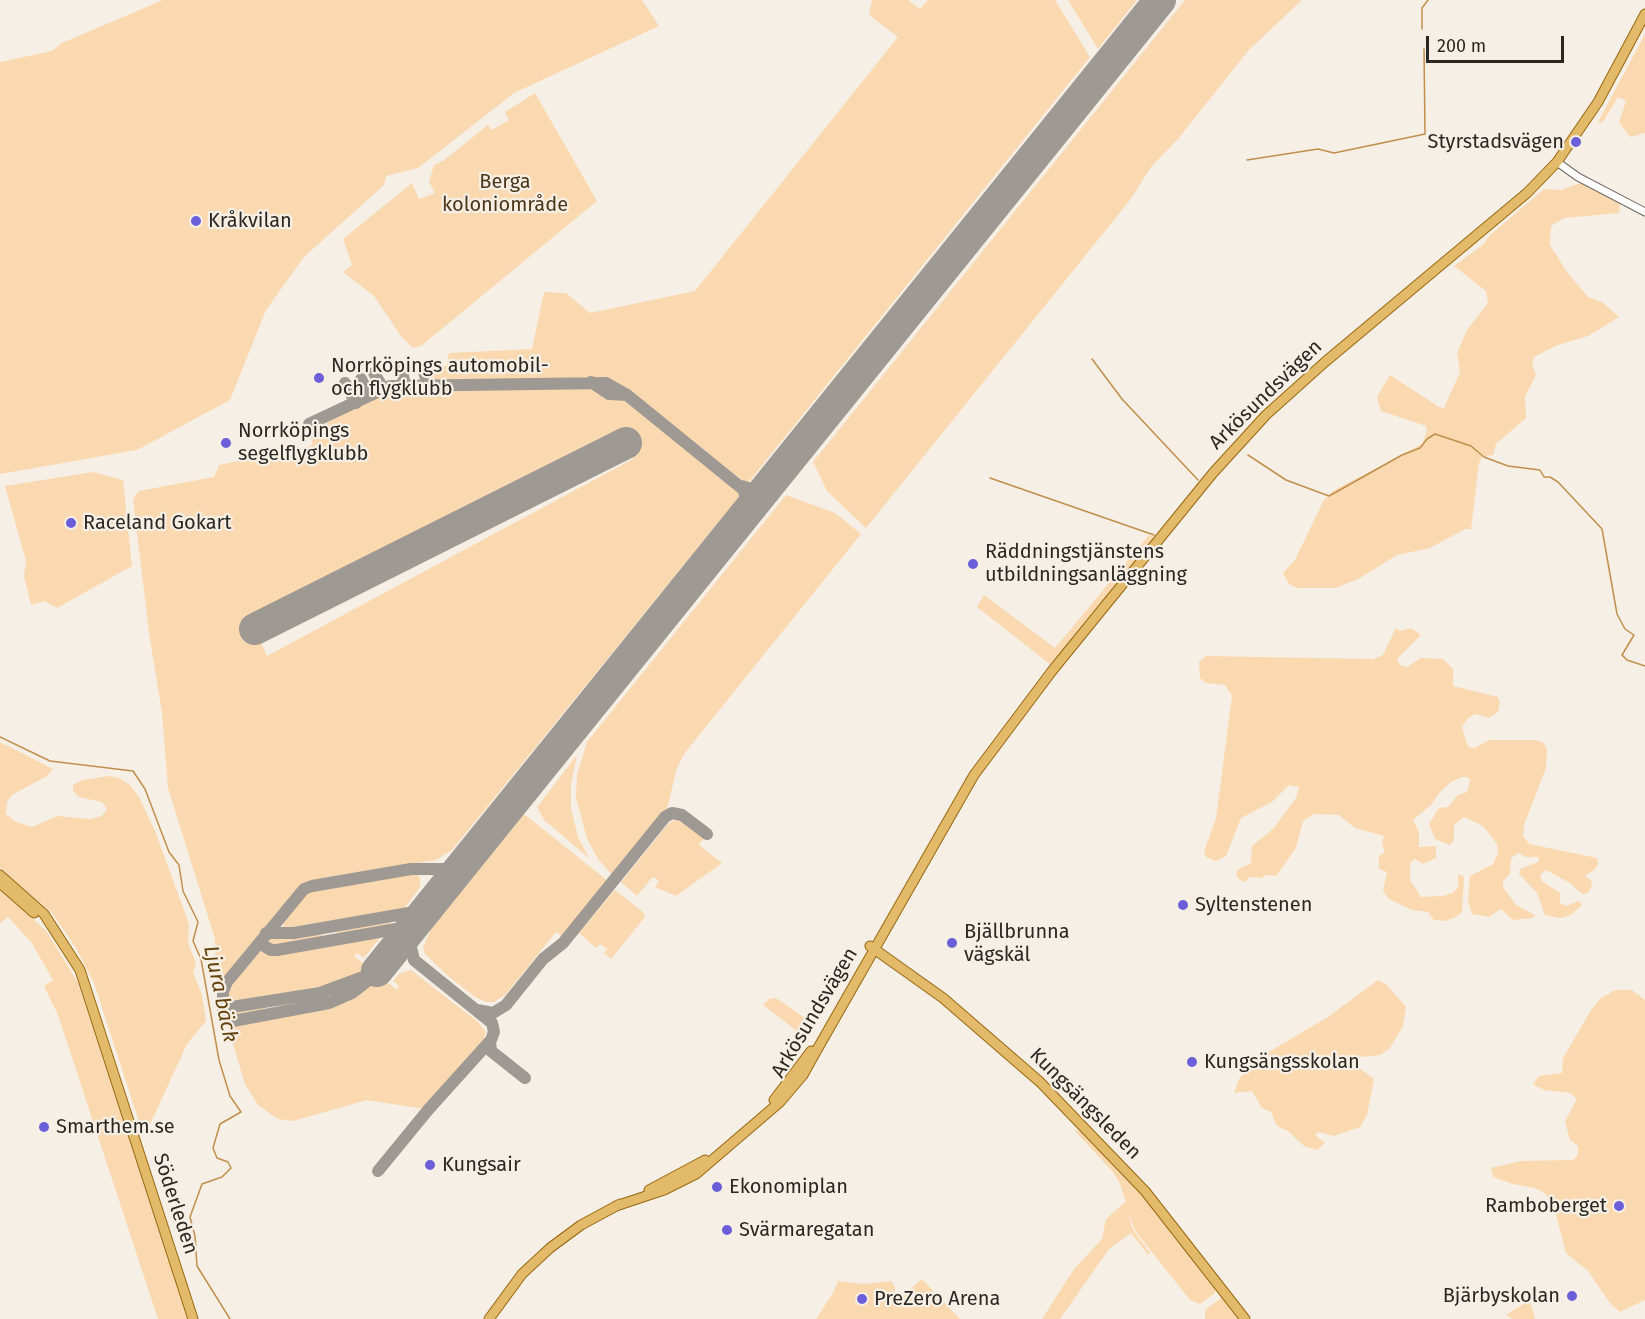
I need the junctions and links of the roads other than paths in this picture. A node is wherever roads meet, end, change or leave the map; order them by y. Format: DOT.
graph roads {
  1 [pos="1645,14"];
  2 [pos="1557,162"];
  3 [pos="1645,212"];
  4 [pos="0,875"];
  5 [pos="0,884"];
  6 [pos="872,947"];
  7 [pos="89,997"];
  8 [pos="193,1319"];
  9 [pos="489,1319"];
  10 [pos="1245,1319"];
  1 -- 2 [label="main road, Arkösundsvägen"];
  2 -- 3 [label="street"];
  2 -- 6 [label="main road, Arkösundsvägen"];
  4 -- 7 [label="main road, Söderleden"];
  5 -- 7 [label="main road, Söderleden"];
  6 -- 9 [label="main road, Arkösundsvägen"];
  6 -- 10 [label="main road, Kungsängsleden"];
  7 -- 8 [label="main road, Söderleden"];
}
